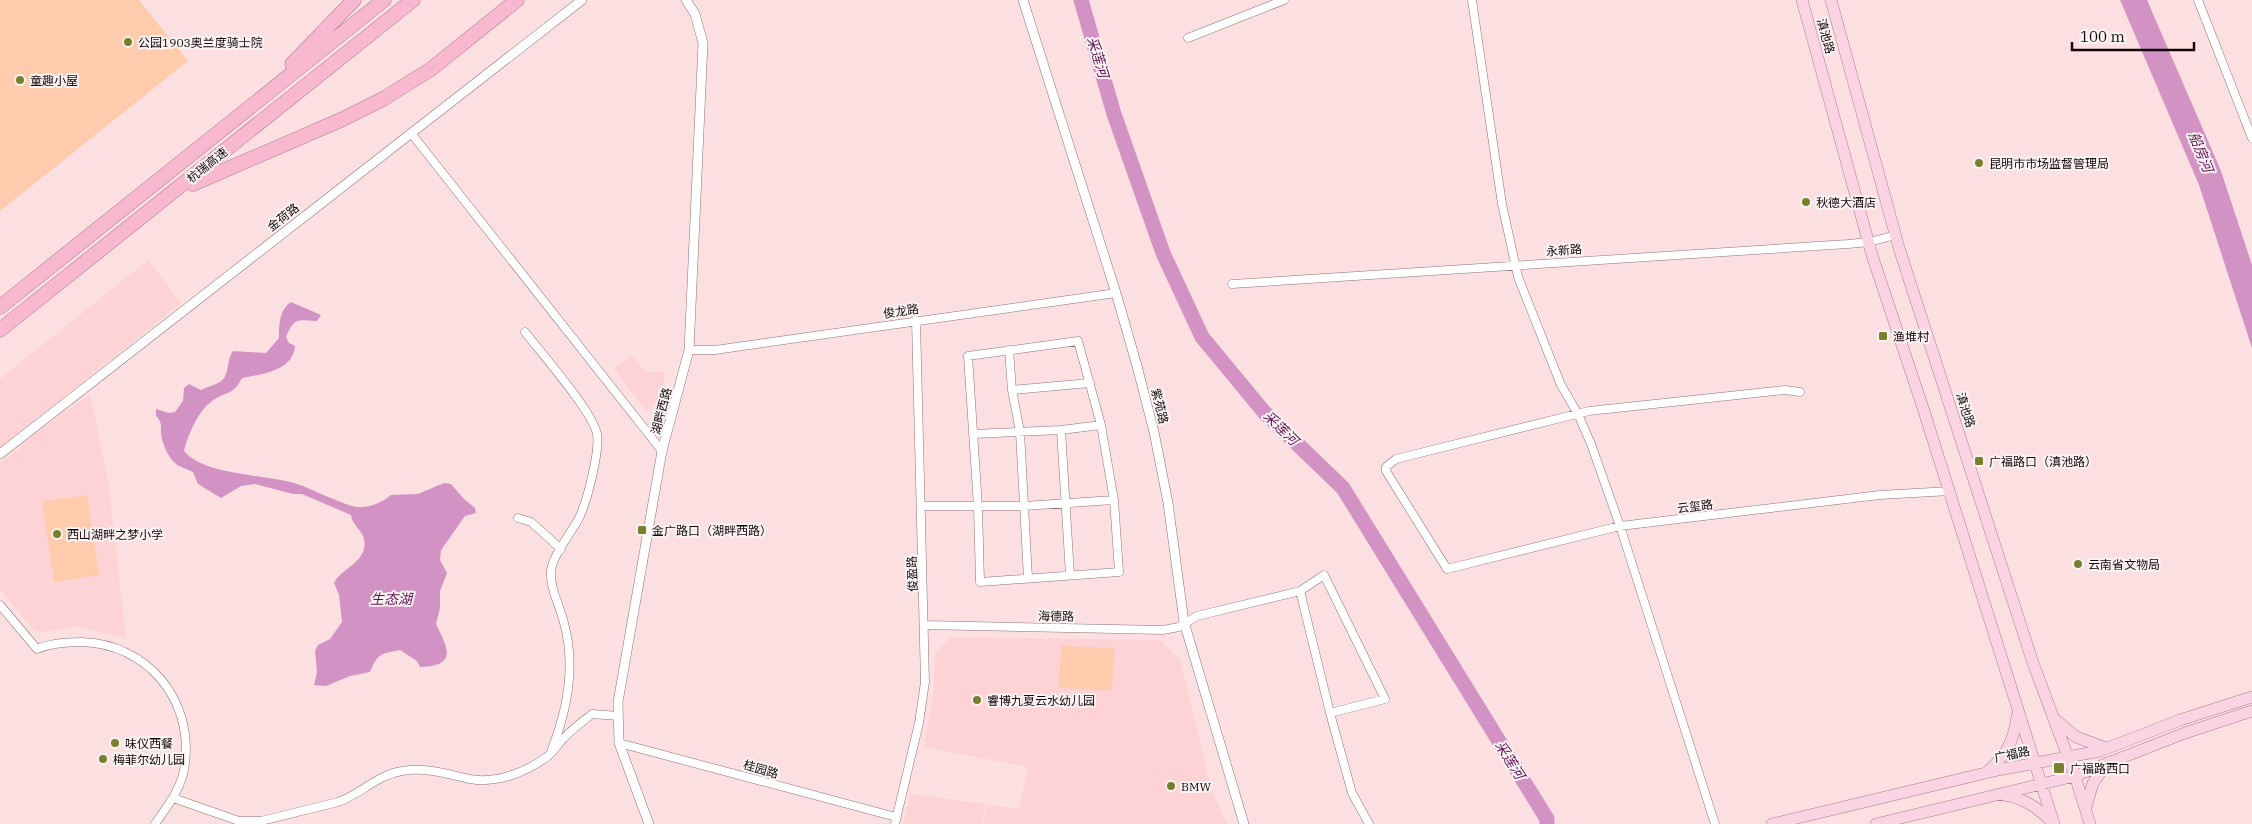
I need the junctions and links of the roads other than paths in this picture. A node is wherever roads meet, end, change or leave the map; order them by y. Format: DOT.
graph roads {
  1 [pos="354,0"];
  2 [pos="384,0"];
  3 [pos="413,0"];
  4 [pos="517,0"];
  5 [pos="582,0"];
  6 [pos="686,0"];
  7 [pos="1023,0"];
  8 [pos="1284,0"];
  9 [pos="1472,0"];
  10 [pos="1802,0"];
  11 [pos="1831,0"];
  12 [pos="2198,0"];
  13 [pos="1188,38"];
  14 [pos="411,133"];
  15 [pos="214,135"];
  16 [pos="2252,138"];
  17 [pos="143,216"];
  18 [pos="1896,235"];
  19 [pos="1869,242"];
  20 [pos="1515,264"];
  21 [pos="1232,284"];
  22 [pos="1116,293"];
  23 [pos="0,307"];
  24 [pos="916,320"];
  25 [pos="0,330"];
  26 [pos="525,332"];
  27 [pos="689,350"];
  28 [pos="1009,350"];
  29 [pos="1090,383"];
  30 [pos="1012,390"];
  31 [pos="1800,392"];
  32 [pos="1578,414"];
  33 [pos="1101,425"];
  34 [pos="1061,430"];
  35 [pos="1020,432"];
  36 [pos="973,434"];
  37 [pos="662,451"];
  38 [pos="0,454"];
  39 [pos="1950,491"];
  40 [pos="1114,500"];
  41 [pos="1067,504"];
  42 [pos="922,506"];
  43 [pos="1024,506"];
  44 [pos="978,507"];
  45 [pos="518,518"];
  46 [pos="1620,526"];
  47 [pos="561,549"];
  48 [pos="1070,575"];
  49 [pos="1028,578"];
  50 [pos="1300,591"];
  51 [pos="0,605"];
  52 [pos="1184,622"];
  53 [pos="925,625"];
  54 [pos="2252,697"];
  55 [pos="2252,710"];
  56 [pos="2018,712"];
  57 [pos="1330,713"];
  58 [pos="618,716"];
  59 [pos="2054,718"];
  60 [pos="619,743"];
  61 [pos="2106,748"];
  62 [pos="549,755"];
  63 [pos="2069,758"];
  64 [pos="2034,762"];
  65 [pos="2108,763"];
  66 [pos="1985,774"];
  67 [pos="2076,776"];
  68 [pos="2041,785"];
  69 [pos="1998,794"];
  70 [pos="173,798"];
  71 [pos="2086,808"];
  72 [pos="896,821"];
  73 [pos="155,824"];
  74 [pos="649,824"];
  75 [pos="1244,824"];
  76 [pos="1369,824"];
  77 [pos="1715,824"];
  78 [pos="1772,824"];
  79 [pos="1876,824"];
  80 [pos="2054,824"];
  81 [pos="2090,824"];
  1 -- 15 [label="highway"];
  2 -- 15 [label="highway, 杭瑞高速"];
  3 -- 17 [label="highway, 杭瑞高速"];
  4 -- 17 [label="highway"];
  5 -- 14 [label="street, 金荷路"];
  6 -- 27 [label="street, 湖畔西路"];
  7 -- 22 [label="street, 紫苑路"];
  8 -- 13 [label="street"];
  9 -- 20 [label="street"];
  10 -- 19 [label="main road, 滇池路"];
  11 -- 18 [label="main road, 滇池路"];
  12 -- 16 [label="street"];
  14 -- 37 [label="street"];
  14 -- 38 [label="street, 金荷路"];
  15 -- 23 [label="highway, 杭瑞高速"];
  17 -- 25 [label="highway, 杭瑞高速"];
  18 -- 19 [label="street, 永新路"];
  18 -- 59 [label="main road, 滇池路"];
  19 -- 20 [label="street, 永新路"];
  19 -- 39 [label="main road, 滇池路"];
  20 -- 21 [label="street, 永新路"];
  20 -- 32 [label="street"];
  22 -- 24 [label="street, 俊龙路"];
  22 -- 52 [label="street, 紫苑路"];
  24 -- 27 [label="street, 俊龙路"];
  24 -- 42 [label="street, 俊盈路"];
  26 -- 47 [label="street"];
  27 -- 37 [label="street, 湖畔西路"];
  28 -- 29 [label="street"];
  28 -- 30 [label="street"];
  28 -- 36 [label="street"];
  29 -- 30 [label="street"];
  29 -- 33 [label="street"];
  30 -- 35 [label="street"];
  31 -- 32 [label="street"];
  32 -- 46 [label="street"];
  32 -- 46 [label="street, 云玺路"];
  33 -- 34 [label="street"];
  33 -- 40 [label="street"];
  34 -- 35 [label="street"];
  34 -- 41 [label="street"];
  35 -- 36 [label="street"];
  35 -- 43 [label="street"];
  36 -- 44 [label="street"];
  37 -- 58 [label="street, 湖畔西路"];
  39 -- 46 [label="street, 云玺路"];
  39 -- 56 [label="main road, 滇池路"];
  40 -- 41 [label="street"];
  40 -- 48 [label="street"];
  41 -- 43 [label="street"];
  41 -- 48 [label="street"];
  42 -- 44 [label="street"];
  42 -- 53 [label="street, 俊盈路"];
  43 -- 44 [label="street"];
  43 -- 49 [label="street"];
  44 -- 49 [label="street"];
  45 -- 47 [label="street"];
  46 -- 77 [label="street"];
  47 -- 62 [label="street"];
  48 -- 49 [label="street"];
  50 -- 52 [label="street, 海德路"];
  50 -- 57 [label="street"];
  50 -- 57 [label="street"];
  51 -- 70 [label="street"];
  52 -- 53 [label="street, 海德路"];
  52 -- 75 [label="street, 紫苑路"];
  53 -- 72 [label="street, 俊盈路"];
  54 -- 61 [label="main road, 广福路"];
  55 -- 65 [label="main road"];
  56 -- 64 [label="main road, 滇池路"];
  56 -- 66 [label="main road"];
  57 -- 76 [label="street"];
  58 -- 60 [label="street, 湖畔西路"];
  58 -- 62 [label="street"];
  59 -- 61 [label="main road"];
  59 -- 63 [label="main road, 滇池路"];
  60 -- 72 [label="street, 桂园路"];
  60 -- 74 [label="street, 湖畔西路"];
  61 -- 63 [label="main road, 广福路"];
  62 -- 70 [label="street"];
  63 -- 64 [label="main road, 广福路"];
  63 -- 67 [label="main road, 滇池路"];
  64 -- 66 [label="main road, 广福路"];
  64 -- 68 [label="main road, 滇池路"];
  65 -- 67 [label="main road"];
  65 -- 71 [label="main road"];
  66 -- 78 [label="main road, 广福路"];
  67 -- 68 [label="main road"];
  67 -- 71 [label="main road, 滇池路"];
  68 -- 69 [label="main road"];
  68 -- 80 [label="main road, 滇池路"];
  69 -- 79 [label="main road"];
  69 -- 80 [label="main road"];
  70 -- 73 [label="street"];
  71 -- 81 [label="main road, 滇池路"];
}
